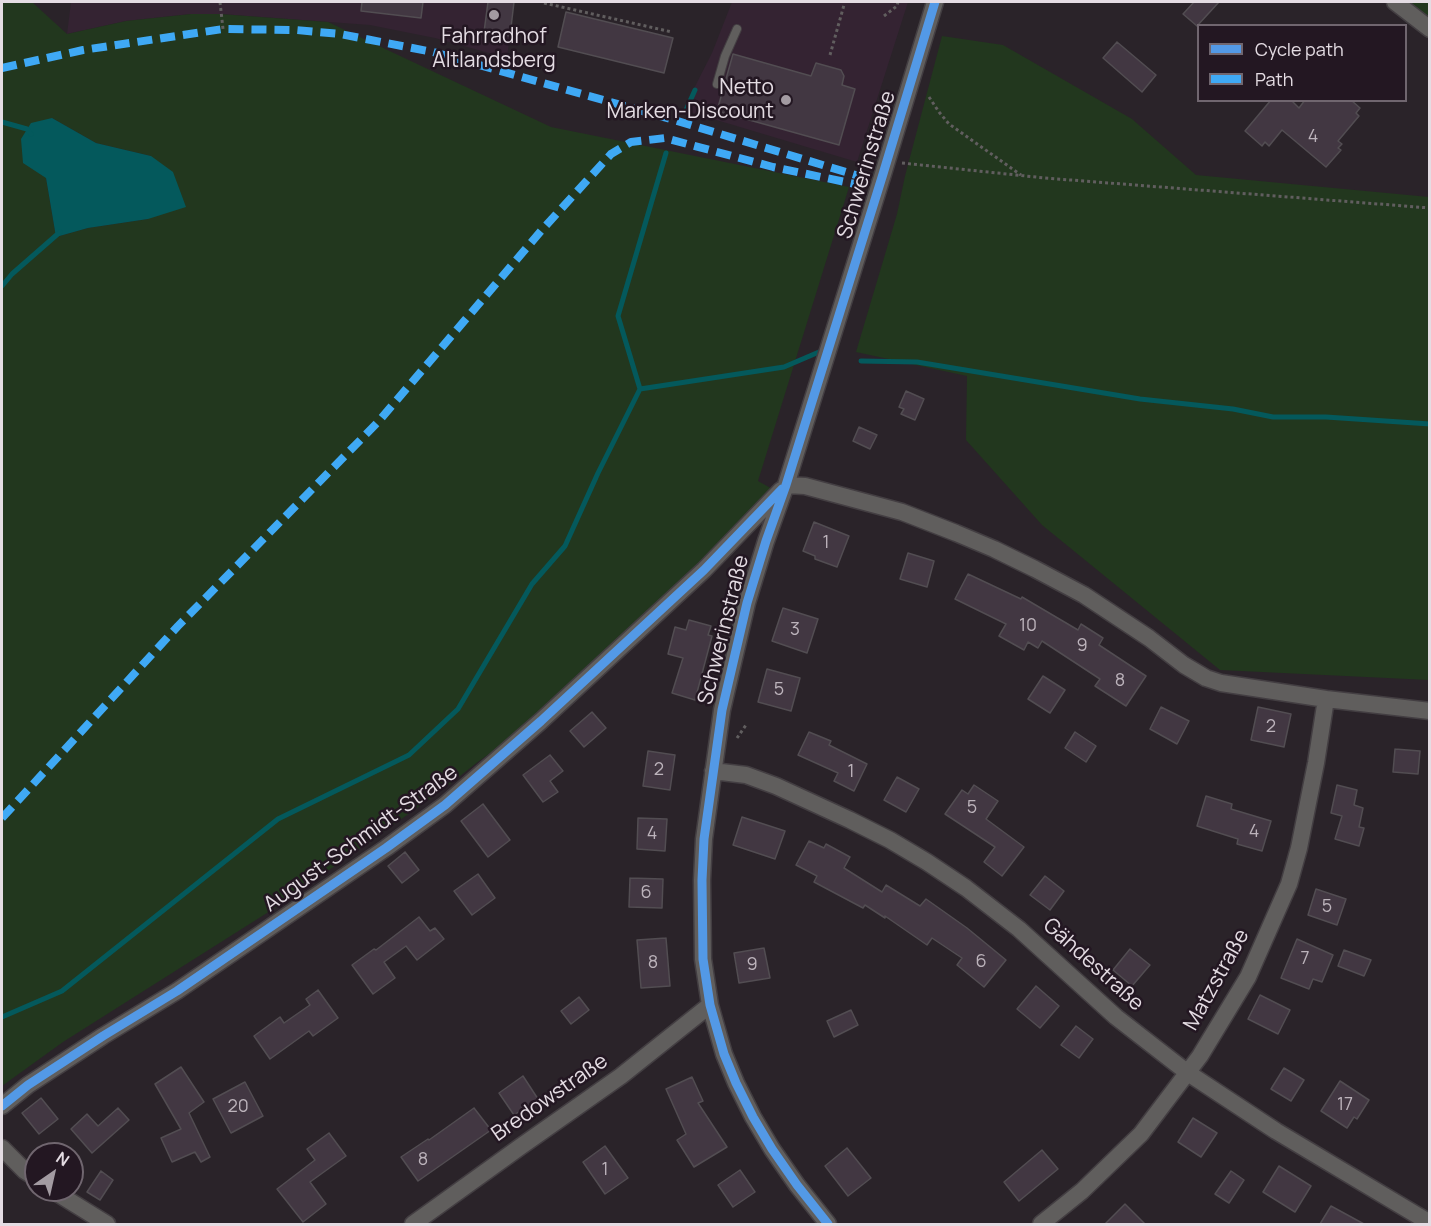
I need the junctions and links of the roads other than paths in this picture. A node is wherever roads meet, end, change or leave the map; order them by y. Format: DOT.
graph roads {
  1 [pos="935,2"];
  2 [pos="1395,2"];
  3 [pos="737,29"];
  4 [pos="1430,29"];
  5 [pos="717,84"];
  6 [pos="786,485"];
  7 [pos="1326,699"];
  8 [pos="1430,711"];
  9 [pos="713,771"];
  10 [pos="710,1005"];
  11 [pos="1188,1073"];
  12 [pos="2,1106"];
  13 [pos="2,1148"];
  14 [pos="24,1170"];
  15 [pos="71,1202"];
  16 [pos="1430,1223"];
  17 [pos="107,1224"];
  18 [pos="413,1224"];
  19 [pos="828,1224"];
  20 [pos="1041,1224"];
  1 -- 6 [label="street, Schwerinstraße"];
  2 -- 4 [label="street"];
  3 -- 5 [label="lane"];
  6 -- 7 [label="street"];
  6 -- 9 [label="street, Schwerinstraße"];
  6 -- 12 [label="street, August-Schmidt-Straße"];
  7 -- 8 [label="street"];
  7 -- 11 [label="street, Matzstraße"];
  9 -- 10 [label="street, Schwerinstraße"];
  9 -- 11 [label="street, Gähdestraße"];
  10 -- 18 [label="street, Bredowstraße"];
  10 -- 19 [label="street, Schwerinstraße"];
  11 -- 16 [label="street, Gähdestraße"];
  11 -- 20 [label="street, Matzstraße"];
  13 -- 14 [label="street"];
  15 -- 17 [label="street"];
}
